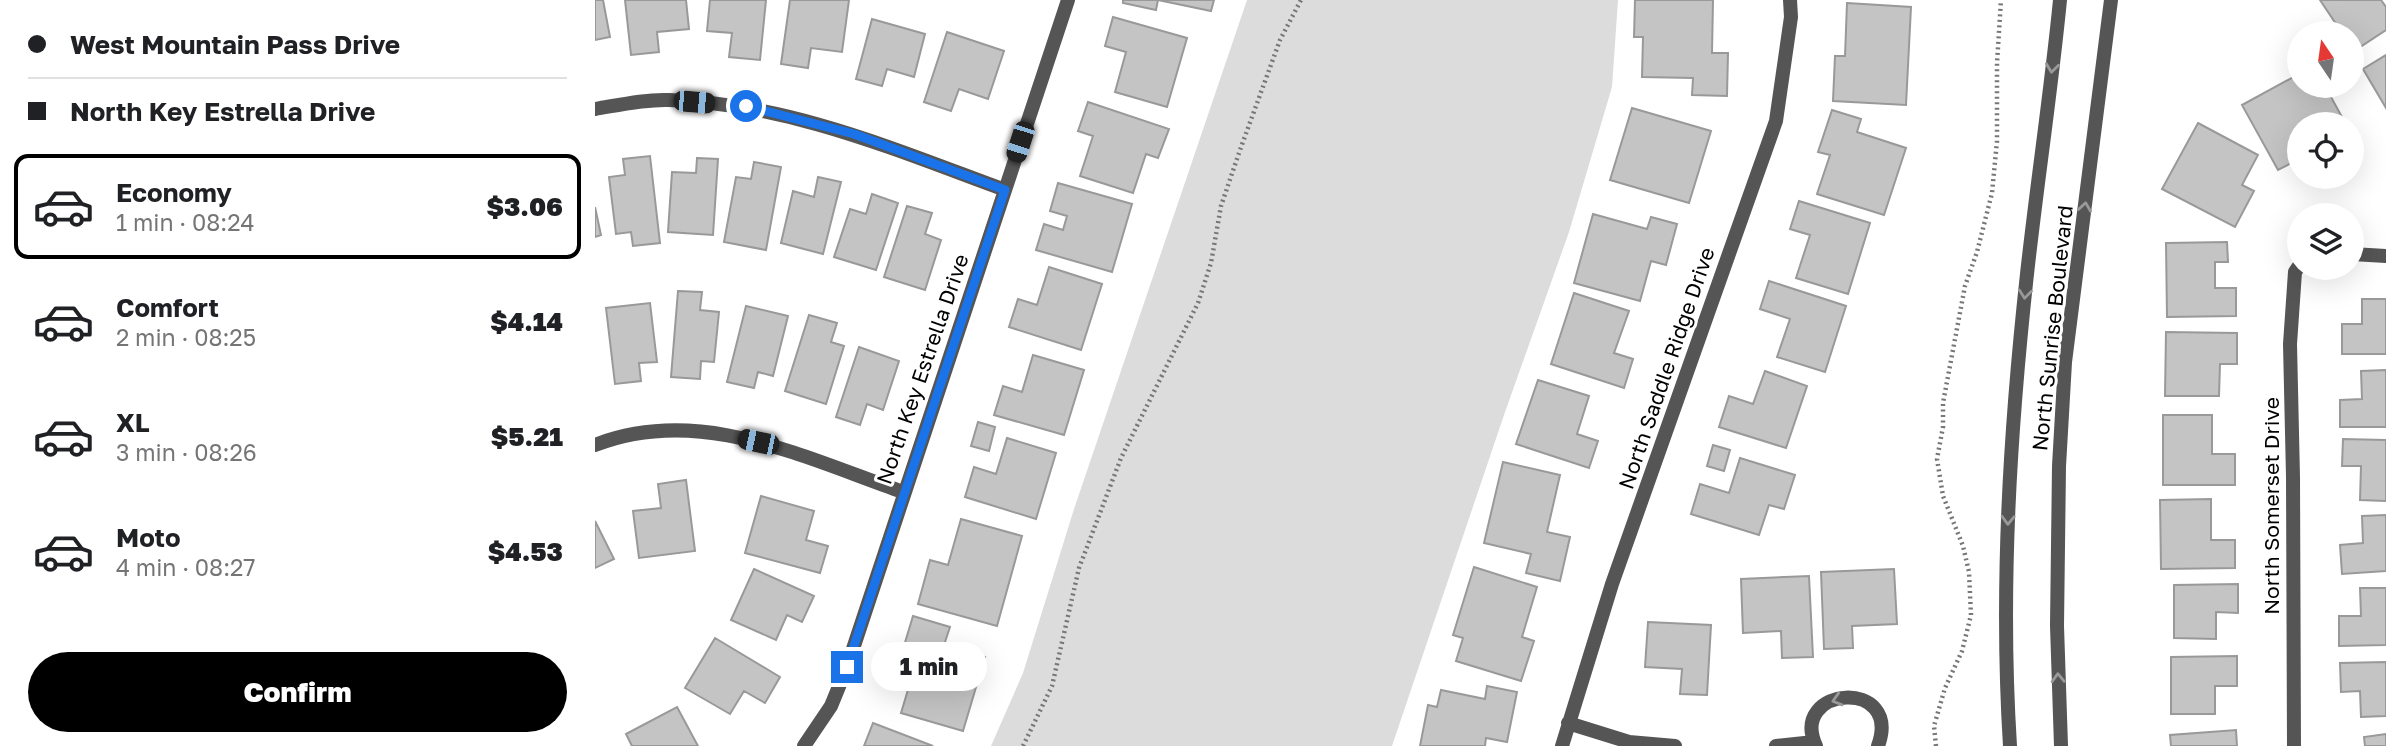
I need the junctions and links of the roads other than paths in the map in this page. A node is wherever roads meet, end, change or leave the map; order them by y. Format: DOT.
graph roads {
  1 [pos="1068,0"];
  2 [pos="1790,0"];
  3 [pos="2060,0"];
  4 [pos="2111,0"];
  5 [pos="595,109"];
  6 [pos="1005,190"];
  7 [pos="2364,255"];
  8 [pos="2386,256"];
  9 [pos="2294,280"];
  10 [pos="595,444"];
  11 [pos="903,492"];
  12 [pos="1568,723"];
  13 [pos="1815,744"];
  14 [pos="804,746"];
  15 [pos="1562,746"];
  16 [pos="1675,746"];
  17 [pos="1776,746"];
  18 [pos="1878,746"];
  19 [pos="2010,746"];
  20 [pos="2061,746"];
  21 [pos="2294,746"];
  1 -- 6 [label="street, North Key Estrella Drive"];
  2 -- 12 [label="street, North Saddle Ridge Drive"];
  3 -- 19 [label="street, North Sunrise Boulevard, one-way"];
  20 -- 4 [label="street, North Sunrise Boulevard, one-way"];
  5 -- 6 [label="street"];
  6 -- 11 [label="street, North Key Estrella Drive"];
  7 -- 8 [label="street"];
  9 -- 21 [label="street, North Somerset Drive"];
  10 -- 11 [label="street"];
  11 -- 14 [label="street, North Key Estrella Drive"];
  12 -- 15 [label="street, North Saddle Ridge Drive"];
  12 -- 16 [label="street"];
  13 -- 17 [label="street"];
  18 -- 13 [label="street, one-way"];
}
